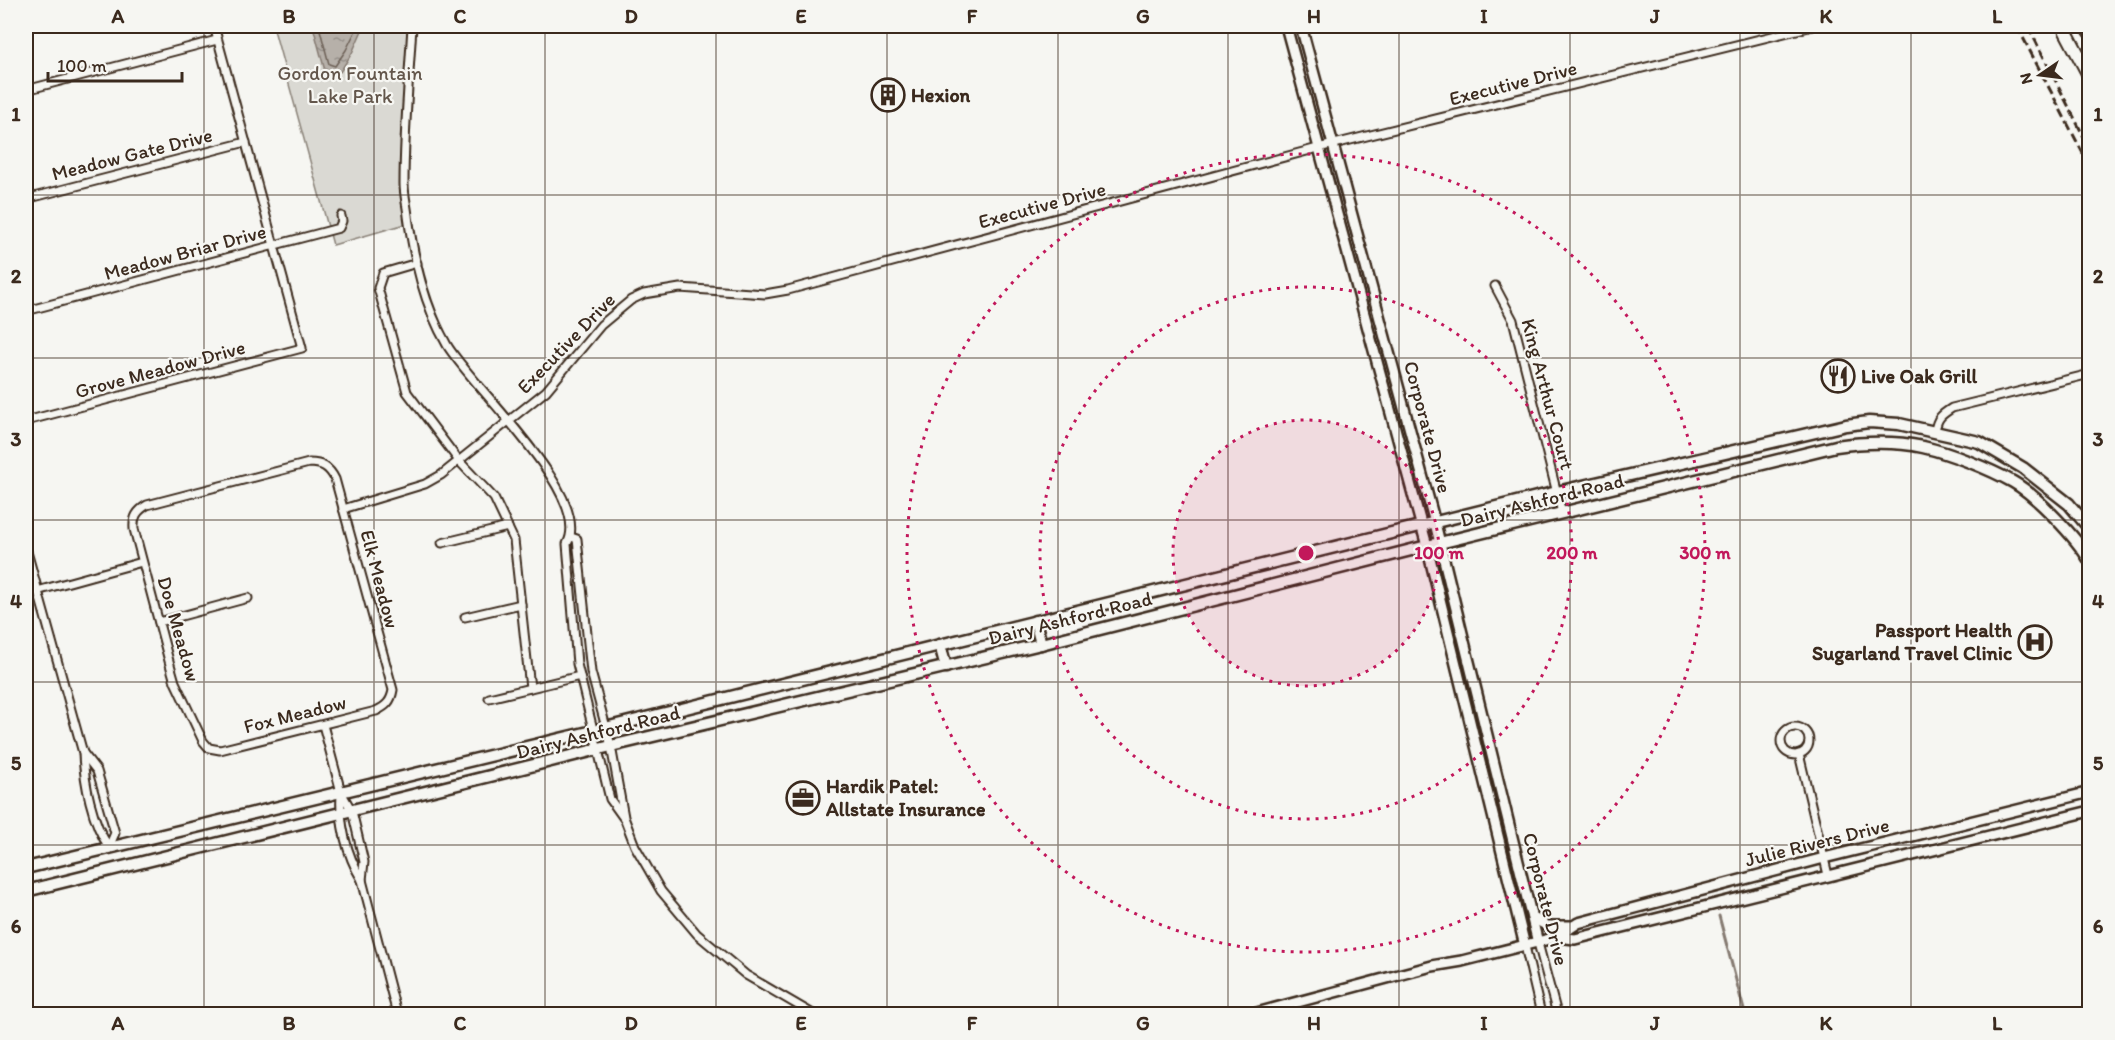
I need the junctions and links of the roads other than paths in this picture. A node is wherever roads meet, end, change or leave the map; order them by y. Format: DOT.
graph roads {
  1 [pos="214,26"];
  2 [pos="412,26"];
  3 [pos="1286,26"];
  4 [pos="1301,26"];
  5 [pos="1813,26"];
  6 [pos="2063,26"];
  7 [pos="2086,26"];
  8 [pos="2090,32"];
  9 [pos="218,40"];
  10 [pos="2090,77"];
  11 [pos="26,90"];
  12 [pos="246,142"];
  13 [pos="1332,144"];
  14 [pos="1318,148"];
  15 [pos="26,199"];
  16 [pos="341,216"];
  17 [pos="274,245"];
  18 [pos="417,263"];
  19 [pos="1495,286"];
  20 [pos="26,311"];
  21 [pos="2090,374"];
  22 [pos="26,421"];
  23 [pos="510,421"];
  24 [pos="1935,431"];
  25 [pos="1411,434"];
  26 [pos="1800,435"];
  27 [pos="1397,438"];
  28 [pos="1756,445"];
  29 [pos="1804,453"];
  30 [pos="459,461"];
  31 [pos="1761,464"];
  32 [pos="1557,492"];
  33 [pos="344,509"];
  34 [pos="1562,513"];
  35 [pos="136,514"];
  36 [pos="1435,523"];
  37 [pos="508,526"];
  38 [pos="1421,526"];
  39 [pos="2090,529"];
  40 [pos="571,537"];
  41 [pos="442,543"];
  42 [pos="1440,543"];
  43 [pos="1427,546"];
  44 [pos="26,548"];
  45 [pos="2090,561"];
  46 [pos="142,562"];
  47 [pos="37,590"];
  48 [pos="26,594"];
  49 [pos="248,598"];
  50 [pos="521,604"];
  51 [pos="585,615"];
  52 [pos="572,616"];
  53 [pos="465,617"];
  54 [pos="1035,621"];
  55 [pos="159,622"];
  56 [pos="1041,644"];
  57 [pos="940,645"];
  58 [pos="946,667"];
  59 [pos="580,676"];
  60 [pos="770,687"];
  61 [pos="530,688"];
  62 [pos="489,698"];
  63 [pos="388,704"];
  64 [pos="774,708"];
  65 [pos="323,724"];
  66 [pos="606,728"];
  67 [pos="593,731"];
  68 [pos="1488,738"];
  69 [pos="1474,742"];
  70 [pos="610,746"];
  71 [pos="208,748"];
  72 [pos="597,750"];
  73 [pos="83,753"];
  74 [pos="1798,754"];
  75 [pos="472,760"];
  76 [pos="477,780"];
  77 [pos="341,792"];
  78 [pos="2090,792"];
  79 [pos="352,811"];
  80 [pos="2090,811"];
  81 [pos="339,814"];
  82 [pos="625,820"];
  83 [pos="1974,821"];
  84 [pos="1979,838"];
  85 [pos="109,847"];
  86 [pos="1824,858"];
  87 [pos="26,868"];
  88 [pos="1828,875"];
  89 [pos="1747,878"];
  90 [pos="362,880"];
  91 [pos="26,891"];
  92 [pos="1748,895"];
  93 [pos="1532,917"];
  94 [pos="1571,926"];
  95 [pos="1557,937"];
  96 [pos="1538,943"];
  97 [pos="1525,946"];
  98 [pos="1549,983"];
  99 [pos="1535,987"];
  100 [pos="397,1014"];
  101 [pos="813,1014"];
  102 [pos="1253,1014"];
  103 [pos="1541,1014"];
  104 [pos="1557,1014"];
  1 -- 9 [label="street"];
  2 -- 18 [label="street"];
  3 -- 14 [label="street, Corporate Drive"];
  4 -- 13 [label="street, Corporate Drive"];
  5 -- 13 [label="street, Executive Drive"];
  6 -- 10 [label="highway"];
  7 -- 8 [label="highway"];
  9 -- 11 [label="street"];
  9 -- 12 [label="street"];
  12 -- 15 [label="street, Meadow Gate Drive"];
  12 -- 17 [label="street"];
  13 -- 14 [label="street, Executive Drive"];
  13 -- 25 [label="street, Corporate Drive"];
  14 -- 23 [label="street, Executive Drive"];
  14 -- 27 [label="street, Corporate Drive"];
  16 -- 17 [label="street, Meadow Briar Drive"];
  17 -- 20 [label="street, Meadow Briar Drive"];
  17 -- 22 [label="street, Grove Meadow Drive"];
  18 -- 23 [label="street"];
  18 -- 30 [label="street"];
  19 -- 32 [label="street, King Arthur Court"];
  21 -- 24 [label="street"];
  23 -- 30 [label="street, Executive Drive"];
  23 -- 40 [label="street"];
  24 -- 26 [label="main road, Dairy Ashford Road"];
  24 -- 39 [label="main road, Dairy Ashford Road"];
  25 -- 27 [label="street"];
  25 -- 36 [label="street, Corporate Drive"];
  26 -- 28 [label="main road, Dairy Ashford Road"];
  26 -- 29 [label="main road"];
  27 -- 38 [label="street, Corporate Drive"];
  28 -- 31 [label="main road"];
  28 -- 32 [label="main road, Dairy Ashford Road"];
  29 -- 31 [label="main road, Dairy Ashford Road"];
  29 -- 45 [label="main road, Dairy Ashford Road"];
  30 -- 33 [label="street, Executive Drive"];
  30 -- 37 [label="street"];
  31 -- 34 [label="main road, Dairy Ashford Road"];
  32 -- 34 [label="street, King Arthur Court"];
  32 -- 36 [label="main road, Dairy Ashford Road"];
  33 -- 35 [label="street, Elk Meadow"];
  33 -- 63 [label="street, Elk Meadow"];
  34 -- 42 [label="main road, Dairy Ashford Road"];
  35 -- 46 [label="street, Doe Meadow"];
  36 -- 38 [label="main road, Dairy Ashford Road"];
  36 -- 42 [label="street, Corporate Drive"];
  37 -- 41 [label="street"];
  37 -- 50 [label="street"];
  38 -- 43 [label="street, Corporate Drive"];
  38 -- 54 [label="main road, Dairy Ashford Road"];
  40 -- 51 [label="street"];
  40 -- 52 [label="street"];
  42 -- 43 [label="main road, Dairy Ashford Road"];
  42 -- 68 [label="street, Corporate Drive"];
  43 -- 56 [label="main road, Dairy Ashford Road"];
  43 -- 69 [label="street, Corporate Drive"];
  44 -- 47 [label="street"];
  46 -- 47 [label="street"];
  46 -- 55 [label="street, Doe Meadow"];
  47 -- 48 [label="street"];
  47 -- 73 [label="street"];
  49 -- 55 [label="street"];
  50 -- 53 [label="street"];
  50 -- 61 [label="street"];
  51 -- 52 [label="street"];
  51 -- 66 [label="street"];
  52 -- 59 [label="street"];
  54 -- 56 [label="main road"];
  54 -- 57 [label="main road, Dairy Ashford Road"];
  55 -- 71 [label="street, Doe Meadow"];
  56 -- 58 [label="main road, Dairy Ashford Road"];
  57 -- 58 [label="main road"];
  57 -- 60 [label="main road, Dairy Ashford Road"];
  58 -- 64 [label="main road, Dairy Ashford Road"];
  59 -- 61 [label="street"];
  59 -- 67 [label="street"];
  60 -- 64 [label="main road"];
  60 -- 66 [label="main road, Dairy Ashford Road"];
  61 -- 62 [label="street"];
  63 -- 65 [label="street, Fox Meadow"];
  64 -- 70 [label="main road, Dairy Ashford Road"];
  65 -- 71 [label="street, Fox Meadow"];
  65 -- 77 [label="street"];
  66 -- 67 [label="main road, Dairy Ashford Road"];
  66 -- 70 [label="street"];
  67 -- 72 [label="street"];
  67 -- 75 [label="main road, Dairy Ashford Road"];
  68 -- 69 [label="street"];
  68 -- 93 [label="street, Corporate Drive"];
  69 -- 97 [label="street, Corporate Drive"];
  70 -- 72 [label="main road, Dairy Ashford Road"];
  70 -- 82 [label="street"];
  72 -- 76 [label="main road, Dairy Ashford Road"];
  72 -- 82 [label="street"];
  73 -- 85 [label="street"];
  73 -- 85 [label="street"];
  74 -- 74 [label="street"];
  74 -- 86 [label="street"];
  75 -- 76 [label="main road"];
  75 -- 77 [label="main road, Dairy Ashford Road"];
  76 -- 79 [label="main road, Dairy Ashford Road"];
  77 -- 79 [label="street"];
  77 -- 81 [label="street"];
  77 -- 85 [label="main road, Dairy Ashford Road"];
  78 -- 83 [label="street, Julie Rivers Drive"];
  79 -- 81 [label="main road, Dairy Ashford Road"];
  79 -- 90 [label="street"];
  80 -- 84 [label="street, Julie Rivers Drive"];
  81 -- 90 [label="street"];
  81 -- 91 [label="main road, Dairy Ashford Road"];
  82 -- 101 [label="street"];
  83 -- 84 [label="street"];
  83 -- 86 [label="street, Julie Rivers Drive"];
  84 -- 88 [label="street, Julie Rivers Drive"];
  85 -- 87 [label="main road, Dairy Ashford Road"];
  86 -- 88 [label="street"];
  86 -- 89 [label="street, Julie Rivers Drive"];
  88 -- 92 [label="street, Julie Rivers Drive"];
  89 -- 92 [label="street"];
  89 -- 94 [label="street, Julie Rivers Drive"];
  90 -- 100 [label="street"];
  92 -- 95 [label="street, Julie Rivers Drive"];
  93 -- 94 [label="street"];
  93 -- 96 [label="street, Corporate Drive"];
  94 -- 95 [label="street, Julie Rivers Drive"];
  95 -- 96 [label="street, Julie Rivers Drive"];
  96 -- 97 [label="street, Julie Rivers Drive"];
  96 -- 98 [label="street, Corporate Drive"];
  97 -- 99 [label="street, Corporate Drive"];
  97 -- 102 [label="street, Julie Rivers Drive"];
  98 -- 99 [label="street"];
  98 -- 104 [label="street, Corporate Drive"];
  99 -- 103 [label="street, Corporate Drive"];
}
